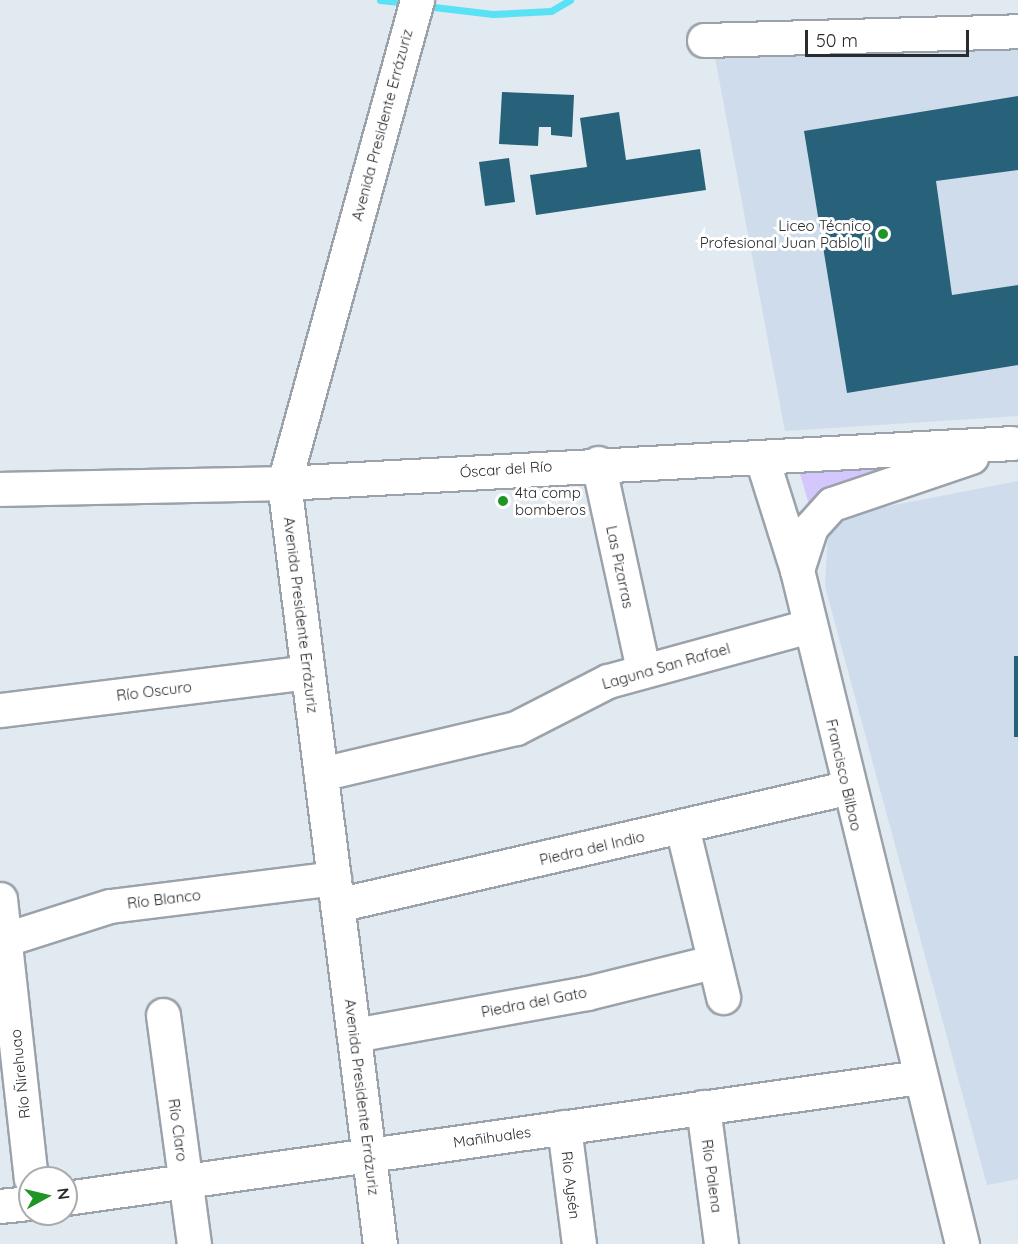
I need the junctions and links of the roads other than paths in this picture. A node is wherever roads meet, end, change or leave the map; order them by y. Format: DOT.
graph roads {
  1 [pos="417,0"];
  2 [pos="1018,31"];
  3 [pos="704,40"];
  4 [pos="1015,442"];
  5 [pos="762,459"];
  6 [pos="598,463"];
  7 [pos="284,483"];
  8 [pos="0,489"];
  9 [pos="796,570"];
  10 [pos="809,626"];
  11 [pos="643,670"];
  12 [pos="308,672"];
  13 [pos="0,710"];
  14 [pos="321,774"];
  15 [pos="846,788"];
  16 [pos="682,827"];
  17 [pos="336,892"];
  18 [pos="0,899"];
  19 [pos="2,941"];
  20 [pos="712,962"];
  21 [pos="723,997"];
  22 [pos="163,1015"];
  23 [pos="354,1035"];
  24 [pos="919,1077"];
  25 [pos="703,1107"];
  26 [pos="564,1127"];
  27 [pos="369,1154"];
  28 [pos="30,1166"];
  29 [pos="185,1181"];
  30 [pos="78,1196"];
  31 [pos="18,1204"];
  32 [pos="0,1206"];
  33 [pos="194,1244"];
  34 [pos="380,1244"];
  35 [pos="579,1244"];
  36 [pos="721,1244"];
  37 [pos="962,1244"];
  1 -- 7 [label="street, Avenida Presidente Errázuriz"];
  2 -- 3 [label="street"];
  4 -- 5 [label="street, Óscar del Río"];
  4 -- 9 [label="street"];
  5 -- 6 [label="street, Óscar del Río"];
  5 -- 9 [label="street, Francisco Bilbao"];
  6 -- 7 [label="street, Óscar del Río"];
  6 -- 11 [label="street, Las Pizarras"];
  7 -- 8 [label="street, Óscar del Río"];
  7 -- 12 [label="street, Avenida Presidente Errázuriz"];
  9 -- 10 [label="street, Francisco Bilbao"];
  10 -- 11 [label="street, Laguna San Rafael"];
  10 -- 15 [label="street, Francisco Bilbao"];
  11 -- 14 [label="street, Laguna San Rafael"];
  12 -- 13 [label="street, Río Oscuro"];
  12 -- 14 [label="street, Avenida Presidente Errázuriz"];
  14 -- 17 [label="street, Avenida Presidente Errázuriz"];
  15 -- 16 [label="street, Piedra del Indio"];
  15 -- 24 [label="street, Francisco Bilbao"];
  16 -- 17 [label="street, Piedra del Indio"];
  16 -- 20 [label="street"];
  17 -- 19 [label="street, Río Blanco"];
  17 -- 23 [label="street, Avenida Presidente Errázuriz"];
  18 -- 19 [label="street, Río Ñirehuao"];
  19 -- 28 [label="street, Río Ñirehuao"];
  20 -- 21 [label="street"];
  20 -- 23 [label="street, Piedra del Gato"];
  22 -- 29 [label="street, Río Claro"];
  23 -- 27 [label="street, Avenida Presidente Errázuriz"];
  24 -- 25 [label="street, Mañihuales"];
  24 -- 37 [label="street, Francisco Bilbao"];
  25 -- 26 [label="street, Mañihuales"];
  25 -- 36 [label="street, Río Palena"];
  26 -- 27 [label="street, Mañihuales"];
  26 -- 35 [label="street, Río Aysén"];
  27 -- 29 [label="street, Mañihuales"];
  27 -- 34 [label="street, Avenida Presidente Errázuriz"];
  29 -- 30 [label="street, Mañihuales"];
  29 -- 33 [label="street, Río Claro"];
  31 -- 32 [label="street"];
}
